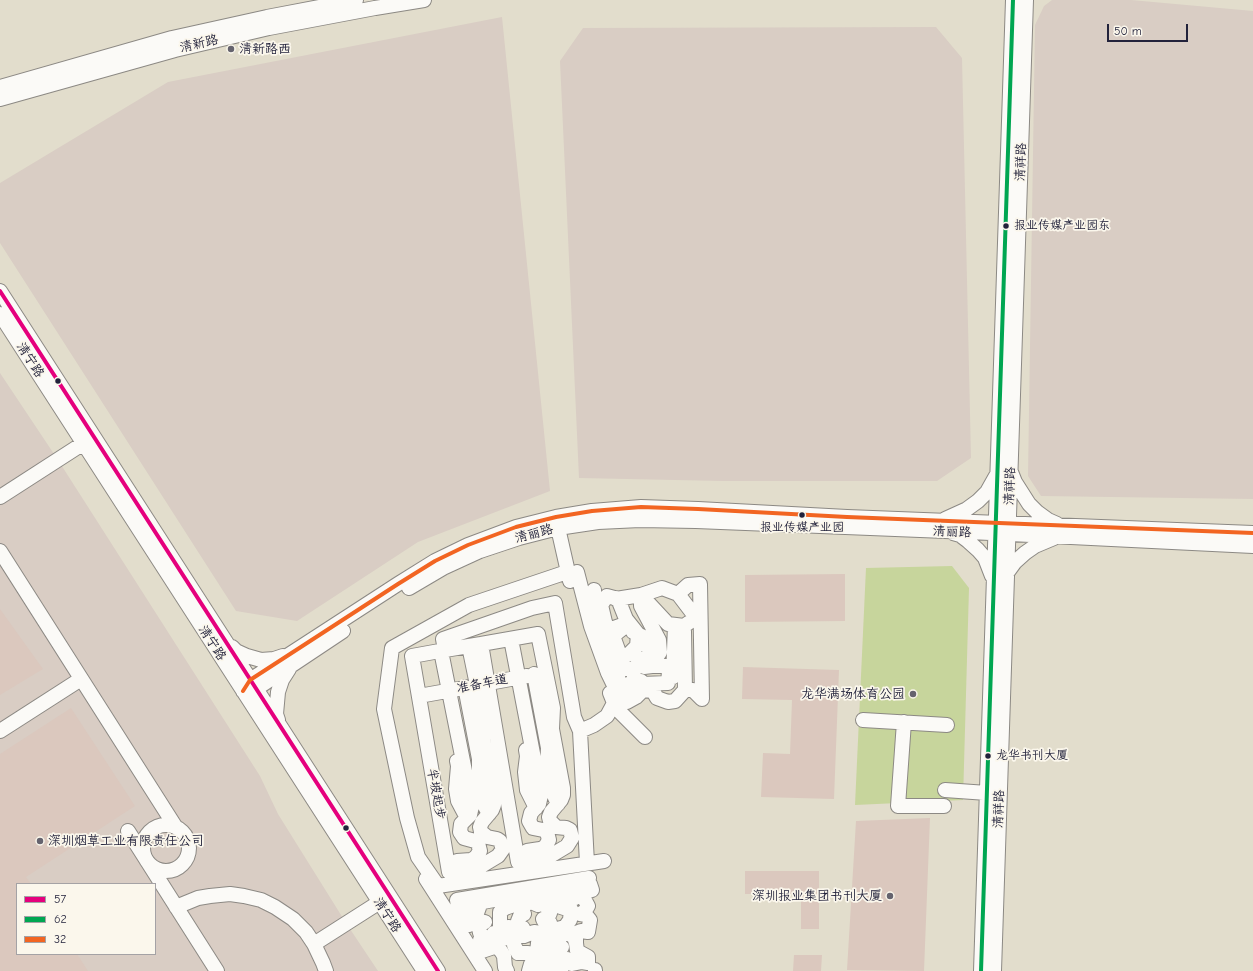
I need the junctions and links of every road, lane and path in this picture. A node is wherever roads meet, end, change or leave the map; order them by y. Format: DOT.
graph roads {
  1 [pos="356,0"];
  2 [pos="424,0"];
  3 [pos="1004,0"];
  4 [pos="1013,0"];
  5 [pos="1026,0"];
  6 [pos="1036,0"];
  7 [pos="1019,18"];
  8 [pos="0,87"];
  9 [pos="0,99"];
  10 [pos="0,291"];
  11 [pos="0,314"];
  12 [pos="89,440"];
  13 [pos="1004,470"];
  14 [pos="0,497"];
  15 [pos="557,522"];
  16 [pos="944,526"];
  17 [pos="1002,529"];
  18 [pos="1060,531"];
  19 [pos="1253,533"];
  20 [pos="1253,546"];
  21 [pos="0,552"];
  22 [pos="572,572"];
  23 [pos="1007,573"];
  24 [pos="994,582"];
  25 [pos="588,590"];
  26 [pos="678,594"];
  27 [pos="616,599"];
  28 [pos="642,601"];
  29 [pos="509,616"];
  30 [pos="625,624"];
  31 [pos="679,626"];
  32 [pos="477,627"];
  33 [pos="638,634"];
  34 [pos="512,638"];
  35 [pos="224,640"];
  36 [pos="477,644"];
  37 [pos="443,651"];
  38 [pos="656,655"];
  39 [pos="294,658"];
  40 [pos="670,666"];
  41 [pos="635,668"];
  42 [pos="540,673"];
  43 [pos="515,678"];
  44 [pos="81,679"];
  45 [pos="477,685"];
  46 [pos="250,687"];
  47 [pos="643,687"];
  48 [pos="685,690"];
  49 [pos="446,691"];
  50 [pos="419,696"];
  51 [pos="672,701"];
  52 [pos="614,703"];
  53 [pos="863,720"];
  54 [pos="904,722"];
  55 [pos="946,725"];
  56 [pos="280,726"];
  57 [pos="0,731"];
  58 [pos="580,731"];
  59 [pos="645,737"];
  60 [pos="552,748"];
  61 [pos="530,755"];
  62 [pos="483,758"];
  63 [pos="461,766"];
  64 [pos="945,790"];
  65 [pos="987,793"];
  66 [pos="944,806"];
  67 [pos="516,821"];
  68 [pos="175,826"];
  69 [pos="128,831"];
  70 [pos="447,831"];
  71 [pos="406,848"];
  72 [pos="147,861"];
  73 [pos="604,861"];
  74 [pos="587,863"];
  75 [pos="589,878"];
  76 [pos="582,893"];
  77 [pos="384,899"];
  78 [pos="550,903"];
  79 [pos="176,907"];
  80 [pos="520,909"];
  81 [pos="500,912"];
  82 [pos="475,914"];
  83 [pos="587,925"];
  84 [pos="552,933"];
  85 [pos="314,944"];
  86 [pos="516,944"];
  87 [pos="573,951"];
  88 [pos="593,969"];
  89 [pos="551,970"];
  90 [pos="216,971"];
  91 [pos="326,971"];
  92 [pos="424,971"];
  93 [pos="438,971"];
  94 [pos="486,971"];
  95 [pos="507,971"];
  96 [pos="521,971"];
  97 [pos="528,971"];
  98 [pos="981,971"];
  99 [pos="994,971"];
  1 -- 8 [label="street, 清新路"];
  2 -- 9 [label="street, 清新路"];
  3 -- 7 [label="street"];
  4 -- 7 [label="street, 清祥路"];
  5 -- 7 [label="street, 清祥路"];
  6 -- 7 [label="street"];
  7 -- 13 [label="street, 清祥路"];
  10 -- 12 [label="street, 清宁路"];
  11 -- 12 [label="street, 清宁路"];
  12 -- 14 [label="street"];
  12 -- 35 [label="street, 清宁路"];
  12 -- 46 [label="street, 清宁路"];
  13 -- 16 [label="street"];
  13 -- 17 [label="street, 清祥路"];
  13 -- 18 [label="street"];
  15 -- 16 [label="street, 清丽路"];
  15 -- 22 [label="street"];
  15 -- 39 [label="street, 清丽路"];
  16 -- 17 [label="street, 清丽路"];
  16 -- 24 [label="street"];
  17 -- 18 [label="street, 清丽路"];
  17 -- 23 [label="street, 清祥路"];
  17 -- 24 [label="street, 清祥路"];
  18 -- 19 [label="street, 清丽路"];
  18 -- 20 [label="street, 清丽路"];
  18 -- 23 [label="street"];
  21 -- 44 [label="street"];
  22 -- 25 [label="street"];
  22 -- 52 [label="street"];
  22 -- 74 [label="street"];
  23 -- 99 [label="street, 清祥路"];
  24 -- 65 [label="street, 清祥路"];
  25 -- 28 [label="street"];
  25 -- 41 [label="street"];
  25 -- 47 [label="street"];
  26 -- 28 [label="street"];
  26 -- 31 [label="street"];
  26 -- 48 [label="street"];
  27 -- 28 [label="street"];
  27 -- 30 [label="street"];
  27 -- 30 [label="street"];
  28 -- 30 [label="street"];
  28 -- 31 [label="street"];
  28 -- 38 [label="street"];
  29 -- 32 [label="street"];
  29 -- 34 [label="street"];
  29 -- 58 [label="street"];
  30 -- 33 [label="street"];
  30 -- 41 [label="street"];
  31 -- 40 [label="street"];
  31 -- 48 [label="street"];
  32 -- 36 [label="street"];
  32 -- 37 [label="street"];
  33 -- 38 [label="street"];
  33 -- 38 [label="street"];
  34 -- 36 [label="street"];
  34 -- 42 [label="street"];
  34 -- 43 [label="street"];
  35 -- 39 [label="street"];
  35 -- 46 [label="street, 清宁路"];
  36 -- 37 [label="street"];
  36 -- 45 [label="street"];
  37 -- 49 [label="street"];
  37 -- 50 [label="street, 半坡起步"];
  38 -- 40 [label="street"];
  39 -- 46 [label="street, 清丽路"];
  39 -- 56 [label="street"];
  40 -- 41 [label="street"];
  40 -- 47 [label="street"];
  40 -- 51 [label="street"];
  41 -- 47 [label="street"];
  42 -- 43 [label="street, 准备车道"];
  42 -- 60 [label="street"];
  42 -- 60 [label="street"];
  43 -- 45 [label="street, 准备车道"];
  43 -- 61 [label="street"];
  43 -- 61 [label="street"];
  44 -- 57 [label="street"];
  44 -- 68 [label="street"];
  45 -- 49 [label="street, 准备车道"];
  45 -- 62 [label="street"];
  45 -- 62 [label="street"];
  45 -- 67 [label="street"];
  46 -- 56 [label="street, 清宁路"];
  46 -- 77 [label="street, 清宁路"];
  47 -- 51 [label="street"];
  48 -- 51 [label="street"];
  49 -- 50 [label="street, 准备车道"];
  49 -- 63 [label="street"];
  49 -- 63 [label="street"];
  50 -- 70 [label="street, 半坡起步"];
  52 -- 58 [label="street"];
  52 -- 59 [label="street"];
  53 -- 54 [label="street"];
  54 -- 55 [label="street"];
  54 -- 66 [label="street"];
  56 -- 77 [label="street, 清宁路"];
  58 -- 74 [label="street"];
  60 -- 67 [label="street"];
  61 -- 67 [label="street"];
  62 -- 70 [label="street"];
  63 -- 70 [label="street"];
  64 -- 65 [label="street"];
  65 -- 98 [label="street, 清祥路"];
  68 -- 72 [label="street"];
  68 -- 72 [label="street"];
  69 -- 72 [label="street"];
  71 -- 94 [label="street"];
  72 -- 79 [label="street"];
  73 -- 74 [label="street"];
  75 -- 82 [label="street"];
  76 -- 78 [label="street"];
  76 -- 82 [label="street"];
  76 -- 83 [label="street"];
  77 -- 85 [label="street"];
  77 -- 92 [label="street, 清宁路"];
  77 -- 93 [label="street, 清宁路"];
  78 -- 80 [label="street"];
  78 -- 84 [label="street"];
  78 -- 84 [label="street"];
  79 -- 85 [label="street"];
  79 -- 90 [label="street"];
  80 -- 81 [label="street"];
  80 -- 84 [label="street"];
  81 -- 82 [label="street"];
  81 -- 86 [label="street"];
  82 -- 86 [label="street"];
  82 -- 95 [label="street"];
  83 -- 84 [label="street"];
  83 -- 87 [label="street"];
  84 -- 86 [label="street"];
  84 -- 87 [label="street"];
  84 -- 87 [label="street"];
  84 -- 89 [label="street"];
  85 -- 91 [label="street"];
  86 -- 96 [label="street"];
  87 -- 88 [label="street"];
  87 -- 89 [label="street"];
  89 -- 97 [label="street"];
}
